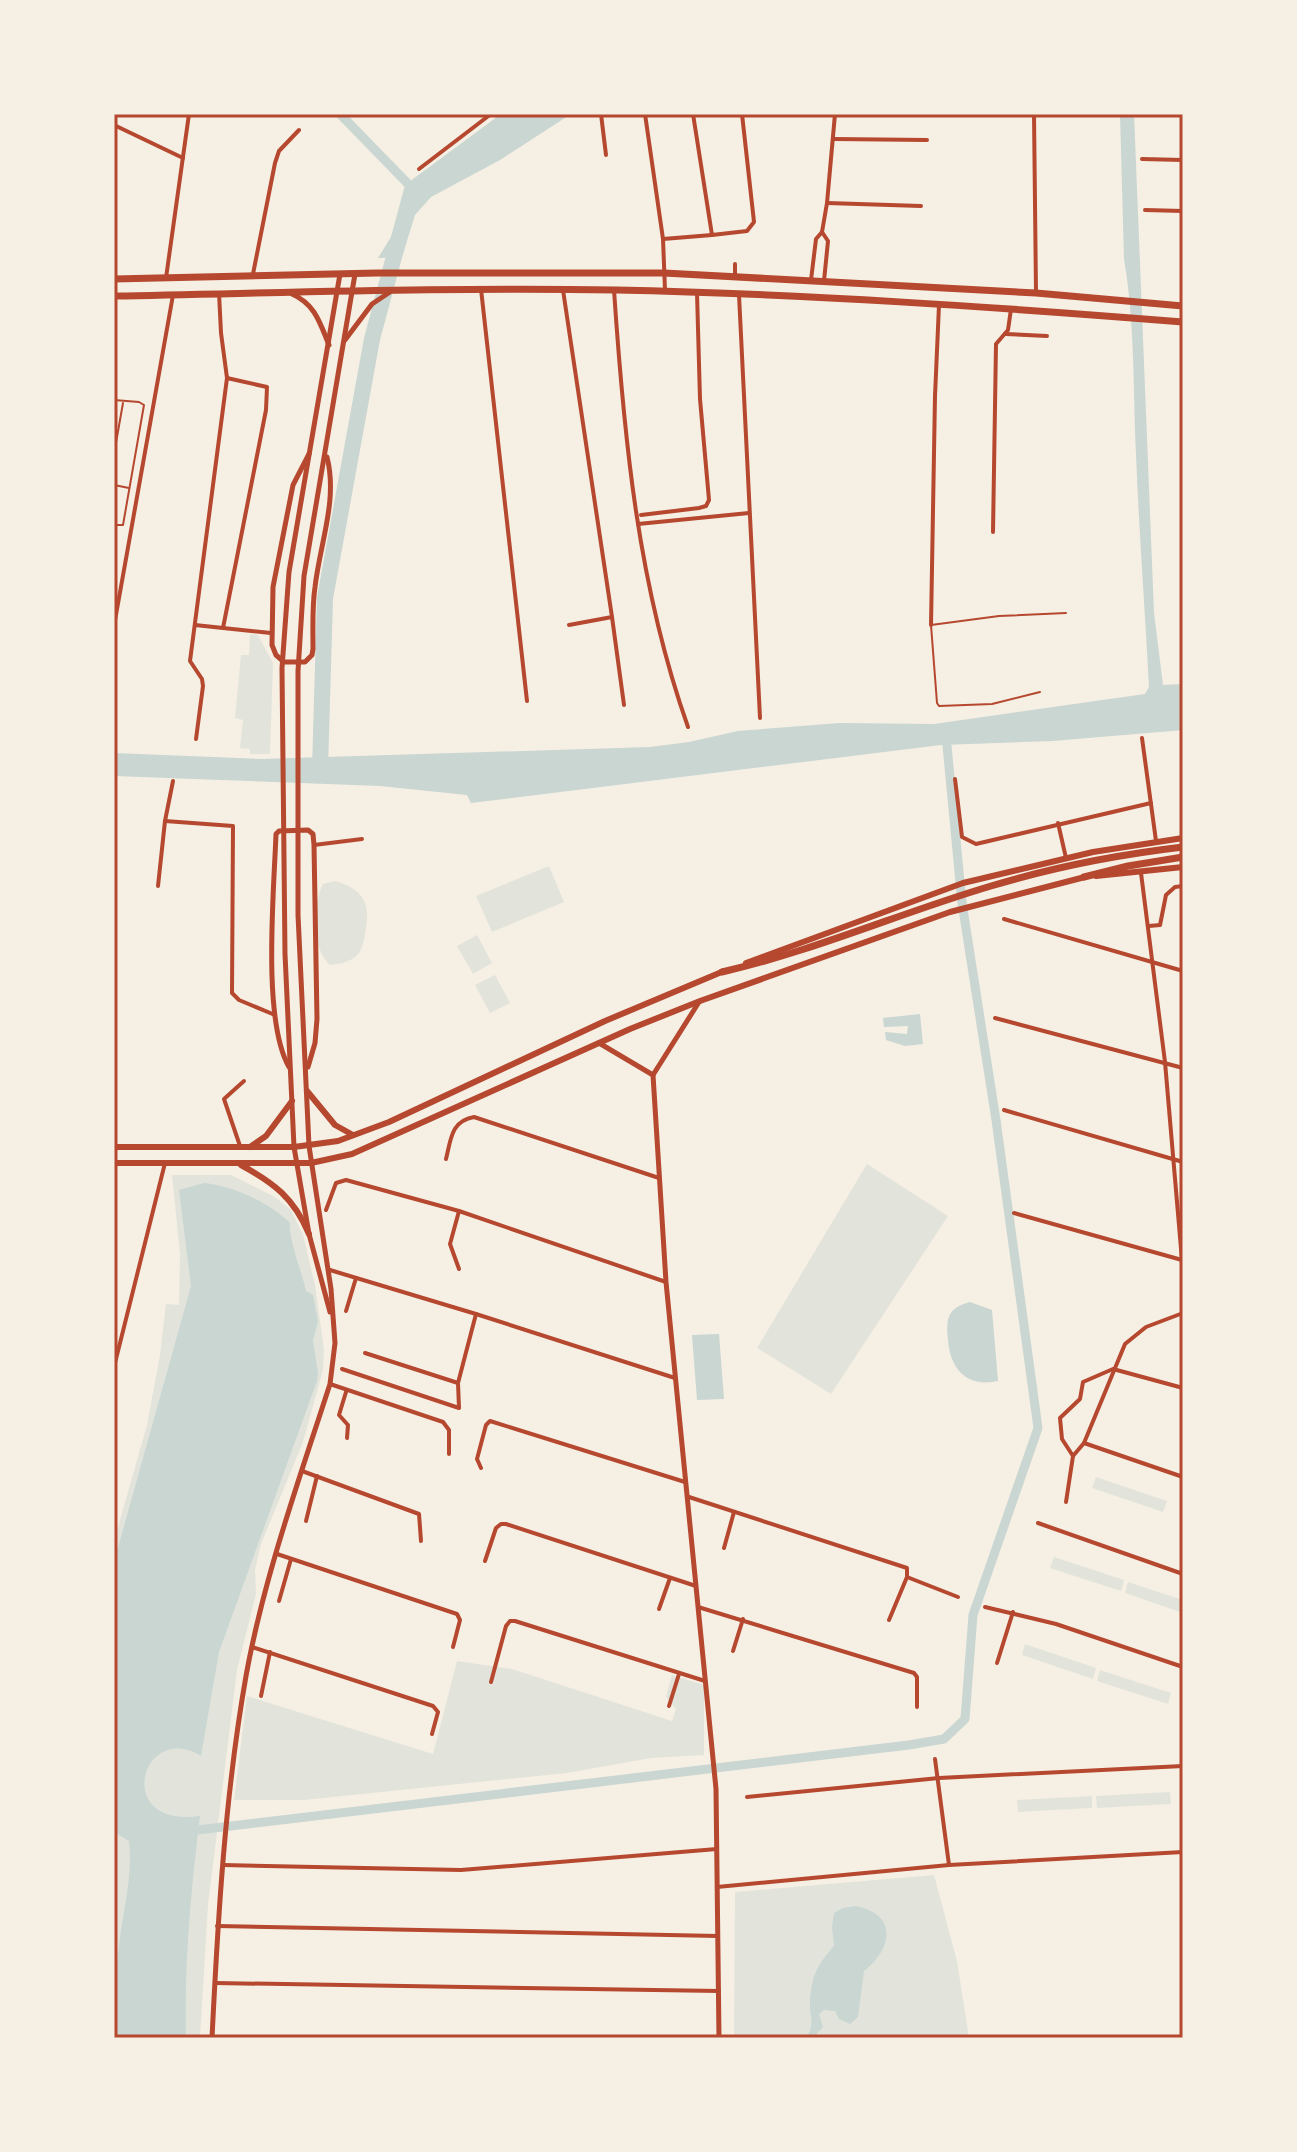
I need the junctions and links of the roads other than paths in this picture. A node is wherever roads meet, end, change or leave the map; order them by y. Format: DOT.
graph roads {
  1 [pos="189,114"];
  2 [pos="491,114"];
  3 [pos="601,114"];
  4 [pos="645,114"];
  5 [pos="693,114"];
  6 [pos="742,114"];
  7 [pos="835,114"];
  8 [pos="1034,114"];
  9 [pos="114,125"];
  10 [pos="299,130"];
  11 [pos="832,139"];
  12 [pos="927,140"];
  13 [pos="606,155"];
  14 [pos="183,158"];
  15 [pos="1142,159"];
  16 [pos="1183,160"];
  17 [pos="419,169"];
  18 [pos="827,203"];
  19 [pos="921,206"];
  20 [pos="1145,210"];
  21 [pos="1183,211"];
  22 [pos="822,232"];
  23 [pos="712,235"];
  24 [pos="663,239"];
  25 [pos="735,264"];
  26 [pos="664,273"];
  27 [pos="340,274"];
  28 [pos="355,274"];
  29 [pos="735,276"];
  30 [pos="253,277"];
  31 [pos="166,278"];
  32 [pos="114,279"];
  33 [pos="811,281"];
  34 [pos="824,281"];
  35 [pos="481,289"];
  36 [pos="394,290"];
  37 [pos="563,290"];
  38 [pos="614,290"];
  39 [pos="338,291"];
  40 [pos="353,291"];
  41 [pos="665,291"];
  42 [pos="287,292"];
  43 [pos="219,293"];
  44 [pos="697,293"];
  45 [pos="1036,293"];
  46 [pos="173,295"];
  47 [pos="739,295"];
  48 [pos="114,296"];
  49 [pos="939,305"];
  50 [pos="1183,306"];
  51 [pos="1011,309"];
  52 [pos="1183,322"];
  53 [pos="1004,334"];
  54 [pos="1047,336"];
  55 [pos="342,345"];
  56 [pos="329,346"];
  57 [pos="227,378"];
  58 [pos="114,400"];
  59 [pos="123,402"];
  60 [pos="311,450"];
  61 [pos="325,452"];
  62 [pos="114,454"];
  63 [pos="114,485"];
  64 [pos="129,488"];
  65 [pos="749,513"];
  66 [pos="641,515"];
  67 [pos="638,524"];
  68 [pos="114,525"];
  69 [pos="993,532"];
  70 [pos="1066,613"];
  71 [pos="612,617"];
  72 [pos="195,625"];
  73 [pos="569,625"];
  74 [pos="931,625"];
  75 [pos="114,626"];
  76 [pos="223,628"];
  77 [pos="271,633"];
  78 [pos="1040,692"];
  79 [pos="527,701"];
  80 [pos="624,705"];
  81 [pos="760,718"];
  82 [pos="688,727"];
  83 [pos="1142,738"];
  84 [pos="196,739"];
  85 [pos="955,779"];
  86 [pos="173,781"];
  87 [pos="1151,803"];
  88 [pos="165,821"];
  89 [pos="1058,823"];
  90 [pos="1183,838"];
  91 [pos="362,839"];
  92 [pos="1156,841"];
  93 [pos="314,845"];
  94 [pos="1183,847"];
  95 [pos="1183,857"];
  96 [pos="1066,858"];
  97 [pos="1183,867"];
  98 [pos="1141,873"];
  99 [pos="1084,877"];
  100 [pos="158,886"];
  101 [pos="1183,886"];
  102 [pos="1004,919"];
  103 [pos="1149,926"];
  104 [pos="1152,961"];
  105 [pos="1183,971"];
  106 [pos="722,972"];
  107 [pos="700,1001"];
  108 [pos="275,1015"];
  109 [pos="995,1018"];
  110 [pos="599,1043"];
  111 [pos="1165,1062"];
  112 [pos="290,1068"];
  113 [pos="1183,1068"];
  114 [pos="307,1071"];
  115 [pos="653,1075"];
  116 [pos="244,1081"];
  117 [pos="307,1091"];
  118 [pos="292,1101"];
  119 [pos="1004,1110"];
  120 [pos="354,1136"];
  121 [pos="309,1146"];
  122 [pos="114,1147"];
  123 [pos="240,1147"];
  124 [pos="250,1147"];
  125 [pos="294,1147"];
  126 [pos="446,1159"];
  127 [pos="1173,1159"];
  128 [pos="1183,1162"];
  129 [pos="114,1163"];
  130 [pos="165,1163"];
  131 [pos="311,1163"];
  132 [pos="238,1164"];
  133 [pos="295,1164"];
  134 [pos="659,1178"];
  135 [pos="326,1210"];
  136 [pos="459,1211"];
  137 [pos="1014,1213"];
  138 [pos="309,1234"];
  139 [pos="1182,1260"];
  140 [pos="459,1269"];
  141 [pos="330,1270"];
  142 [pos="1183,1272"];
  143 [pos="356,1278"];
  144 [pos="666,1282"];
  145 [pos="346,1311"];
  146 [pos="1183,1313"];
  147 [pos="476,1314"];
  148 [pos="333,1320"];
  149 [pos="365,1353"];
  150 [pos="114,1367"];
  151 [pos="342,1369"];
  152 [pos="1113,1369"];
  153 [pos="676,1378"];
  154 [pos="458,1383"];
  155 [pos="330,1384"];
  156 [pos="1183,1388"];
  157 [pos="346,1391"];
  158 [pos="347,1438"];
  159 [pos="1084,1443"];
  160 [pos="449,1454"];
  161 [pos="1073,1456"];
  162 [pos="481,1468"];
  163 [pos="302,1471"];
  164 [pos="317,1476"];
  165 [pos="1183,1477"];
  166 [pos="688,1483"];
  167 [pos="689,1497"];
  168 [pos="1066,1502"];
  169 [pos="734,1511"];
  170 [pos="306,1521"];
  171 [pos="1038,1523"];
  172 [pos="421,1541"];
  173 [pos="724,1548"];
  174 [pos="277,1554"];
  175 [pos="291,1559"];
  176 [pos="485,1561"];
  177 [pos="1183,1574"];
  178 [pos="671,1577"];
  179 [pos="907,1577"];
  180 [pos="696,1586"];
  181 [pos="958,1597"];
  182 [pos="279,1601"];
  183 [pos="698,1607"];
  184 [pos="985,1607"];
  185 [pos="659,1609"];
  186 [pos="1013,1612"];
  187 [pos="743,1619"];
  188 [pos="889,1620"];
  189 [pos="252,1647"];
  190 [pos="453,1647"];
  191 [pos="733,1651"];
  192 [pos="270,1652"];
  193 [pos="997,1663"];
  194 [pos="1183,1667"];
  195 [pos="679,1674"];
  196 [pos="707,1681"];
  197 [pos="491,1682"];
  198 [pos="261,1696"];
  199 [pos="669,1706"];
  200 [pos="917,1707"];
  201 [pos="432,1734"];
  202 [pos="935,1759"];
  203 [pos="1183,1766"];
  204 [pos="939,1778"];
  205 [pos="747,1797"];
  206 [pos="717,1849"];
  207 [pos="1183,1852"];
  208 [pos="223,1865"];
  209 [pos="949,1865"];
  210 [pos="717,1887"];
  211 [pos="217,1926"];
  212 [pos="718,1936"];
  213 [pos="215,1983"];
  214 [pos="719,1991"];
  215 [pos="212,2038"];
  216 [pos="719,2038"];
  1 -- 14 [label="street"];
  2 -- 17 [label="street"];
  3 -- 13 [label="street"];
  4 -- 24 [label="street"];
  5 -- 23 [label="street"];
  6 -- 23 [label="street"];
  7 -- 11 [label="street"];
  8 -- 45 [label="street"];
  9 -- 14 [label="street"];
  10 -- 30 [label="street"];
  11 -- 12 [label="street"];
  11 -- 18 [label="street"];
  14 -- 31 [label="street"];
  15 -- 16 [label="street"];
  18 -- 19 [label="street"];
  18 -- 22 [label="street"];
  20 -- 21 [label="street"];
  22 -- 33 [label="street"];
  22 -- 34 [label="street"];
  23 -- 24 [label="street"];
  24 -- 26 [label="street"];
  25 -- 29 [label="street"];
  26 -- 28 [label="main road"];
  26 -- 29 [label="main road"];
  26 -- 41 [label="street"];
  27 -- 28 [label="main road"];
  27 -- 30 [label="main road"];
  27 -- 39 [label="street"];
  28 -- 40 [label="street"];
  29 -- 33 [label="main road"];
  30 -- 31 [label="main road"];
  31 -- 32 [label="main road"];
  33 -- 34 [label="main road"];
  34 -- 45 [label="main road"];
  35 -- 36 [label="main road"];
  35 -- 37 [label="main road"];
  35 -- 79 [label="street"];
  36 -- 40 [label="main road"];
  36 -- 55 [label="street"];
  37 -- 38 [label="main road"];
  37 -- 71 [label="street"];
  38 -- 41 [label="main road"];
  38 -- 67 [label="street"];
  39 -- 40 [label="main road"];
  39 -- 42 [label="main road"];
  39 -- 56 [label="street"];
  40 -- 55 [label="street"];
  41 -- 44 [label="main road"];
  42 -- 43 [label="main road"];
  42 -- 56 [label="street"];
  43 -- 46 [label="main road"];
  43 -- 57 [label="street"];
  44 -- 47 [label="main road"];
  44 -- 66 [label="street"];
  45 -- 50 [label="main road"];
  46 -- 48 [label="main road"];
  46 -- 75 [label="street"];
  47 -- 49 [label="main road"];
  47 -- 65 [label="street"];
  49 -- 51 [label="main road"];
  49 -- 74 [label="street"];
  51 -- 52 [label="main road"];
  51 -- 53 [label="street"];
  53 -- 54 [label="street"];
  53 -- 69 [label="street"];
  55 -- 61 [label="street"];
  56 -- 60 [label="street"];
  57 -- 72 [label="street"];
  57 -- 76 [label="street"];
  58 -- 59 [label="lane"];
  59 -- 62 [label="lane"];
  59 -- 64 [label="lane"];
  60 -- 77 [label="street"];
  60 -- 112 [label="street"];
  61 -- 77 [label="street"];
  61 -- 114 [label="street"];
  63 -- 64 [label="lane"];
  64 -- 68 [label="lane"];
  65 -- 67 [label="street"];
  65 -- 81 [label="street"];
  67 -- 82 [label="street"];
  70 -- 74 [label="lane"];
  71 -- 73 [label="street"];
  71 -- 80 [label="street"];
  72 -- 76 [label="street"];
  72 -- 84 [label="street"];
  74 -- 78 [label="lane"];
  76 -- 77 [label="street"];
  83 -- 87 [label="street"];
  85 -- 89 [label="street"];
  86 -- 88 [label="street"];
  87 -- 89 [label="street"];
  87 -- 92 [label="street"];
  88 -- 100 [label="street"];
  88 -- 108 [label="street"];
  89 -- 96 [label="street"];
  90 -- 92 [label="main road"];
  91 -- 93 [label="street"];
  92 -- 96 [label="main road"];
  93 -- 108 [label="street"];
  93 -- 114 [label="street"];
  94 -- 106 [label="main road"];
  95 -- 99 [label="main road"];
  96 -- 106 [label="main road"];
  97 -- 98 [label="main road"];
  98 -- 99 [label="main road"];
  98 -- 103 [label="street"];
  99 -- 107 [label="main road"];
  101 -- 103 [label="street"];
  102 -- 104 [label="street"];
  103 -- 104 [label="street"];
  104 -- 105 [label="street"];
  104 -- 111 [label="street"];
  106 -- 120 [label="main road"];
  107 -- 110 [label="main road"];
  107 -- 115 [label="street"];
  108 -- 112 [label="street"];
  109 -- 111 [label="street"];
  110 -- 115 [label="street"];
  110 -- 131 [label="main road"];
  111 -- 113 [label="street"];
  111 -- 127 [label="street"];
  112 -- 118 [label="street"];
  114 -- 117 [label="street"];
  115 -- 134 [label="street"];
  116 -- 123 [label="street"];
  117 -- 120 [label="main road"];
  117 -- 121 [label="street"];
  118 -- 124 [label="main road"];
  118 -- 125 [label="street"];
  119 -- 127 [label="street"];
  120 -- 121 [label="main road"];
  121 -- 125 [label="main road"];
  121 -- 131 [label="street"];
  122 -- 123 [label="main road"];
  123 -- 124 [label="main road"];
  124 -- 125 [label="main road"];
  125 -- 133 [label="street"];
  126 -- 134 [label="street"];
  127 -- 128 [label="street"];
  127 -- 139 [label="street"];
  129 -- 130 [label="main road"];
  130 -- 132 [label="main road"];
  130 -- 150 [label="street"];
  131 -- 133 [label="main road"];
  131 -- 141 [label="street"];
  132 -- 133 [label="main road"];
  132 -- 138 [label="main road"];
  133 -- 138 [label="street"];
  134 -- 144 [label="street"];
  135 -- 136 [label="street"];
  136 -- 140 [label="street"];
  136 -- 144 [label="street"];
  137 -- 139 [label="street"];
  138 -- 148 [label="street"];
  139 -- 142 [label="street"];
  141 -- 143 [label="street"];
  141 -- 148 [label="street"];
  143 -- 145 [label="street"];
  143 -- 147 [label="street"];
  144 -- 153 [label="street"];
  146 -- 152 [label="street"];
  147 -- 153 [label="street"];
  147 -- 154 [label="street"];
  148 -- 155 [label="street"];
  149 -- 154 [label="street"];
  151 -- 154 [label="street"];
  152 -- 156 [label="street"];
  152 -- 159 [label="street"];
  152 -- 161 [label="street"];
  153 -- 166 [label="street"];
  155 -- 157 [label="street"];
  155 -- 163 [label="street"];
  157 -- 158 [label="street"];
  157 -- 160 [label="street"];
  159 -- 161 [label="street"];
  159 -- 165 [label="street"];
  161 -- 168 [label="street"];
  162 -- 166 [label="street"];
  163 -- 164 [label="street"];
  163 -- 174 [label="street"];
  164 -- 170 [label="street"];
  164 -- 172 [label="street"];
  166 -- 167 [label="street"];
  167 -- 169 [label="street"];
  167 -- 180 [label="street"];
  169 -- 173 [label="street"];
  169 -- 179 [label="street"];
  171 -- 177 [label="street"];
  174 -- 175 [label="street"];
  174 -- 189 [label="street"];
  175 -- 182 [label="street"];
  175 -- 190 [label="street"];
  176 -- 178 [label="street"];
  178 -- 180 [label="street"];
  178 -- 185 [label="street"];
  179 -- 181 [label="street"];
  179 -- 188 [label="street"];
  180 -- 183 [label="street"];
  183 -- 187 [label="street"];
  183 -- 196 [label="street"];
  184 -- 186 [label="street"];
  186 -- 193 [label="street"];
  186 -- 194 [label="street"];
  187 -- 191 [label="street"];
  187 -- 200 [label="street"];
  189 -- 192 [label="street"];
  189 -- 208 [label="street"];
  192 -- 198 [label="street"];
  192 -- 201 [label="street"];
  195 -- 196 [label="street"];
  195 -- 197 [label="street"];
  195 -- 199 [label="street"];
  196 -- 206 [label="street"];
  202 -- 204 [label="street"];
  203 -- 204 [label="street"];
  204 -- 205 [label="street"];
  204 -- 209 [label="street"];
  206 -- 208 [label="street"];
  206 -- 210 [label="street"];
  207 -- 209 [label="street"];
  208 -- 211 [label="street"];
  209 -- 210 [label="street"];
  210 -- 212 [label="street"];
  211 -- 212 [label="street"];
  211 -- 213 [label="street"];
  212 -- 214 [label="street"];
  213 -- 214 [label="street"];
  213 -- 215 [label="street"];
  214 -- 216 [label="street"];
}
